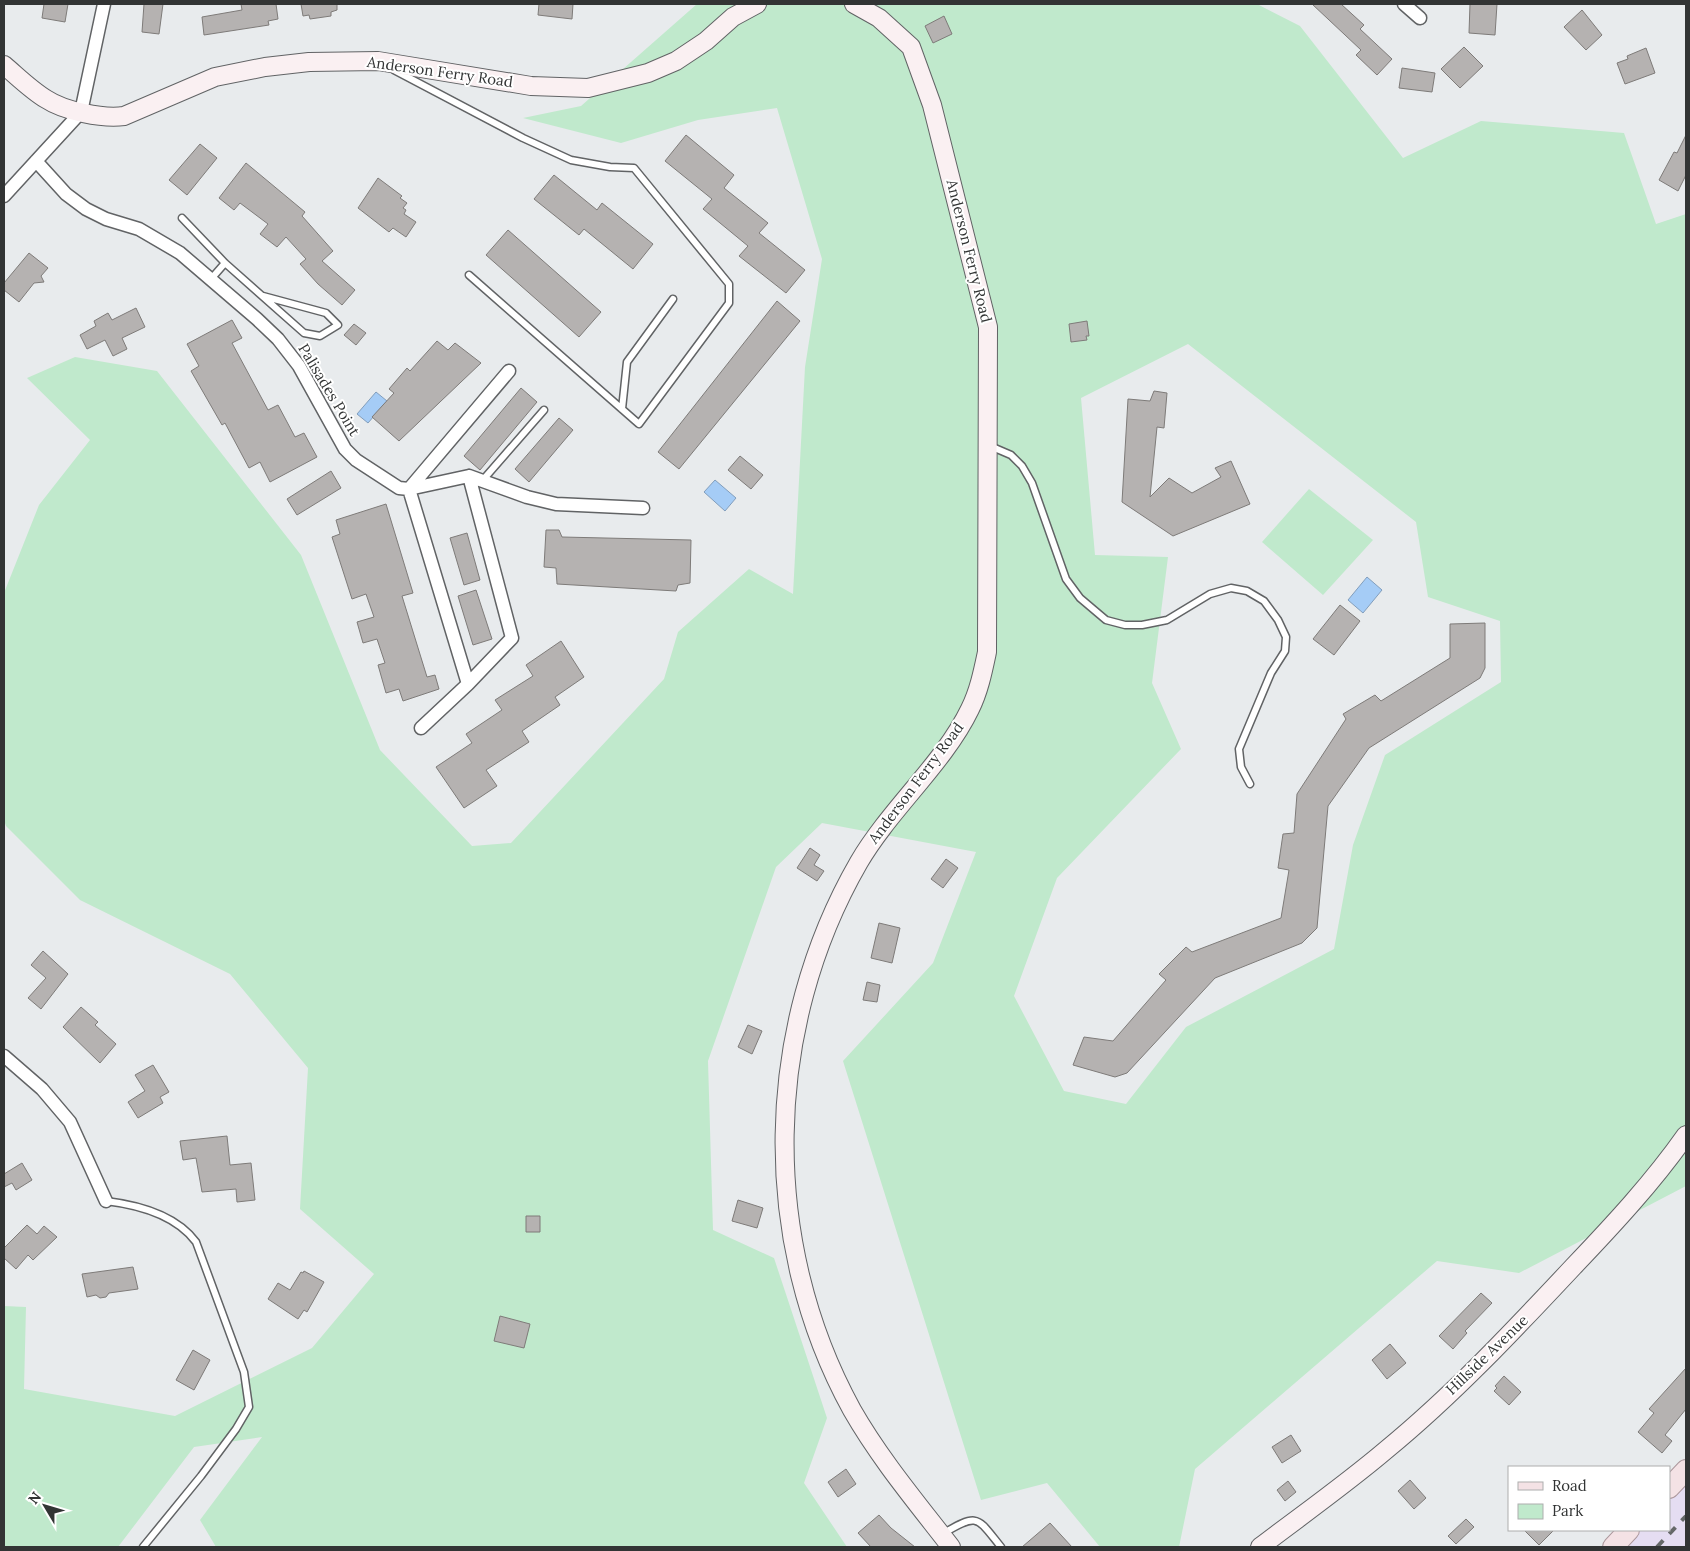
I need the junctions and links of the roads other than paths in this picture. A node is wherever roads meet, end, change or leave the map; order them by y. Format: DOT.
graph roads {
  1 [pos="104,4"];
  2 [pos="757,4"];
  3 [pos="854,4"];
  4 [pos="1404,4"];
  5 [pos="1420,18"];
  6 [pos="378,61"];
  7 [pos="4,65"];
  8 [pos="81,112"];
  9 [pos="36,161"];
  10 [pos="4,196"];
  11 [pos="182,218"];
  12 [pos="225,263"];
  13 [pos="469,275"];
  14 [pos="210,279"];
  15 [pos="263,296"];
  16 [pos="673,299"];
  17 [pos="509,371"];
  18 [pos="622,409"];
  19 [pos="544,410"];
  20 [pos="988,445"];
  21 [pos="469,476"];
  22 [pos="482,480"];
  23 [pos="408,489"];
  24 [pos="643,508"];
  25 [pos="468,684"];
  26 [pos="421,728"];
  27 [pos="1250,784"];
  28 [pos="4,1056"];
  29 [pos="1686,1135"];
  30 [pos="106,1201"];
  31 [pos="1686,1470"];
  32 [pos="1670,1487"];
  33 [pos="1629,1531"];
  34 [pos="946,1541"];
  35 [pos="143,1547"];
  36 [pos="1001,1547"];
  37 [pos="1260,1547"];
  38 [pos="1613,1547"];
  1 -- 8 [label="street"];
  2 -- 6 [label="street, Anderson Ferry Road"];
  3 -- 20 [label="street, Anderson Ferry Road"];
  4 -- 5 [label="street"];
  6 -- 8 [label="street, Anderson Ferry Road"];
  6 -- 18 [label="lane"];
  7 -- 8 [label="street, Anderson Ferry Road"];
  8 -- 9 [label="street"];
  9 -- 10 [label="street"];
  9 -- 14 [label="street, Palisades Point"];
  11 -- 12 [label="lane"];
  12 -- 14 [label="lane"];
  12 -- 15 [label="lane"];
  13 -- 18 [label="lane"];
  14 -- 23 [label="street, Palisades Point"];
  15 -- 15 [label="lane"];
  16 -- 18 [label="lane"];
  17 -- 23 [label="street"];
  19 -- 22 [label="lane"];
  20 -- 27 [label="lane"];
  20 -- 34 [label="street, Anderson Ferry Road"];
  21 -- 22 [label="street"];
  21 -- 23 [label="street"];
  21 -- 25 [label="street"];
  22 -- 24 [label="street"];
  23 -- 25 [label="street"];
  25 -- 26 [label="street"];
  28 -- 30 [label="street"];
  29 -- 37 [label="street, Hillside Avenue"];
  30 -- 35 [label="lane"];
  31 -- 32 [label="main road"];
  33 -- 38 [label="main road"];
  34 -- 36 [label="lane"];
}
